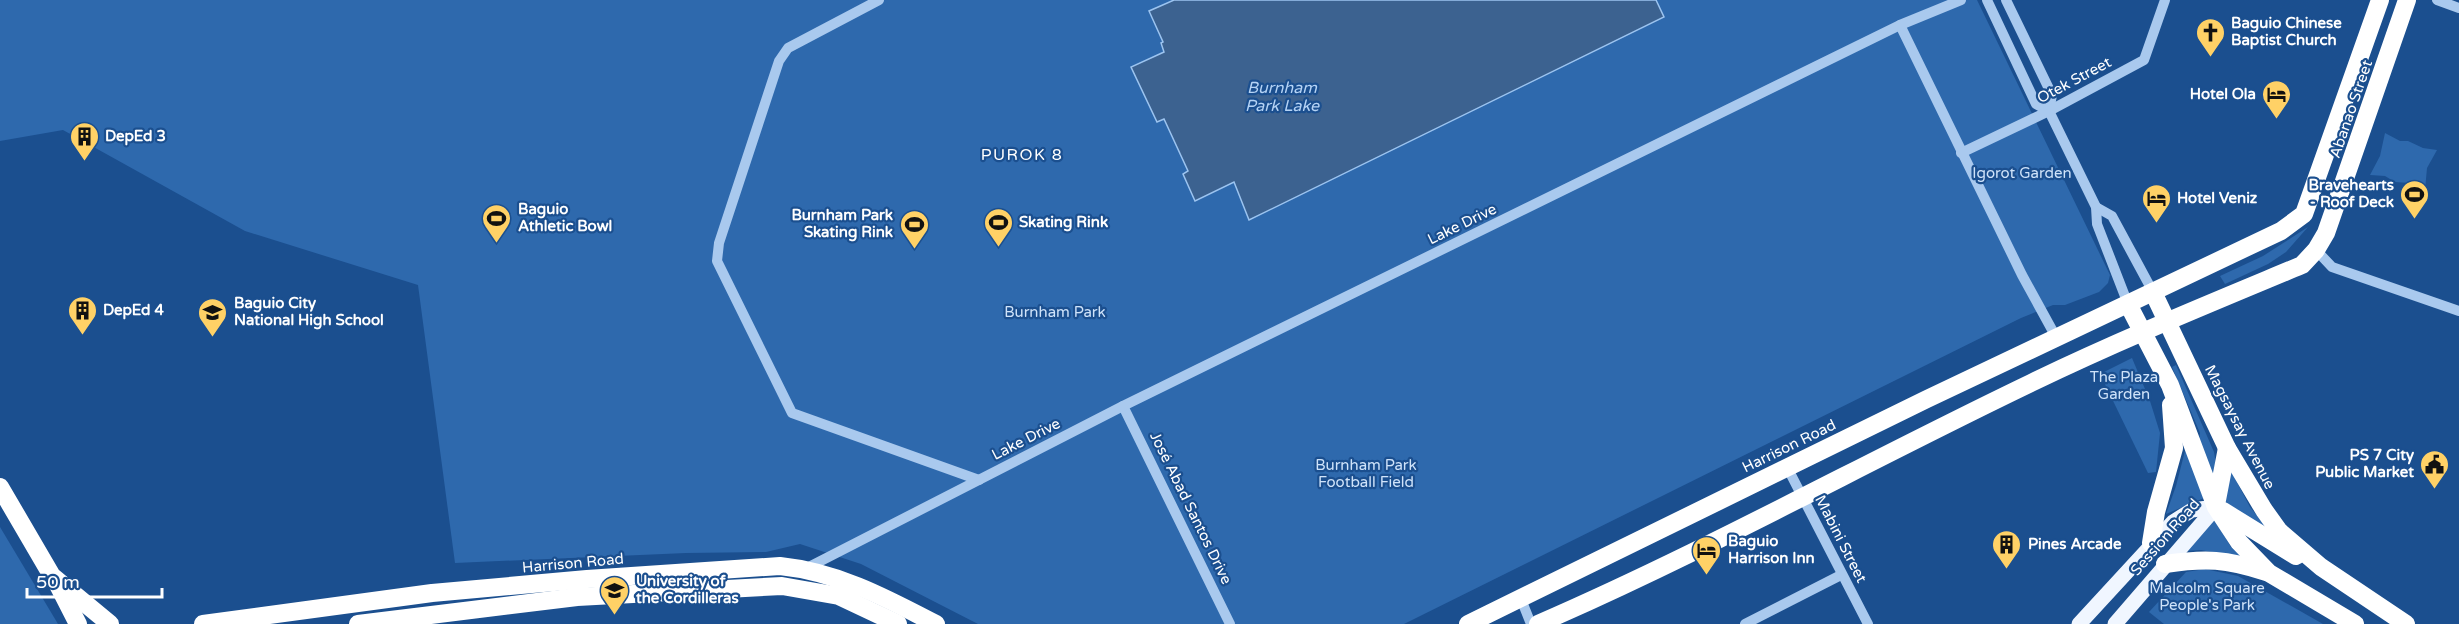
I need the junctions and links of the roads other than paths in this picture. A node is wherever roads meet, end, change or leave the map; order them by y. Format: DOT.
graph roads {
  1 [pos="879,0"];
  2 [pos="1961,0"];
  3 [pos="1987,0"];
  4 [pos="2006,0"];
  5 [pos="2165,0"];
  6 [pos="2380,0"];
  7 [pos="2407,0"];
  8 [pos="2437,0"];
  9 [pos="2459,8"];
  10 [pos="1900,25"];
  11 [pos="2049,111"];
  12 [pos="1961,153"];
  13 [pos="2096,207"];
  14 [pos="2316,250"];
  15 [pos="2153,292"];
  16 [pos="2128,304"];
  17 [pos="2459,311"];
  18 [pos="2167,321"];
  19 [pos="2143,332"];
  20 [pos="2056,337"];
  21 [pos="2170,385"];
  22 [pos="1123,406"];
  23 [pos="2227,448"];
  24 [pos="1787,467"];
  25 [pos="979,480"];
  26 [pos="0,487"];
  27 [pos="1803,497"];
  28 [pos="2216,507"];
  29 [pos="2151,543"];
  30 [pos="2165,564"];
  31 [pos="2321,567"];
  32 [pos="805,569"];
  33 [pos="2269,573"];
  34 [pos="1841,575"];
  35 [pos="52,576"];
  36 [pos="1521,599"];
  37 [pos="78,624"];
  38 [pos="110,624"];
  39 [pos="202,624"];
  40 [pos="358,624"];
  41 [pos="898,624"];
  42 [pos="936,624"];
  43 [pos="1230,624"];
  44 [pos="1468,624"];
  45 [pos="1531,624"];
  46 [pos="1538,624"];
  47 [pos="1744,624"];
  48 [pos="1868,624"];
  49 [pos="2079,624"];
  50 [pos="2115,624"];
  51 [pos="2355,624"];
  52 [pos="2406,624"];
  1 -- 25 [label="street"];
  2 -- 10 [label="street, Lake Drive"];
  3 -- 11 [label="street"];
  4 -- 11 [label="street"];
  5 -- 11 [label="street, Otek Street"];
  6 -- 15 [label="highway, Abanao Street"];
  7 -- 14 [label="highway, Abanao Street"];
  8 -- 9 [label="street"];
  10 -- 12 [label="street"];
  10 -- 22 [label="street, Lake Drive"];
  11 -- 12 [label="street, Otek Street"];
  11 -- 13 [label="street"];
  12 -- 20 [label="street"];
  13 -- 15 [label="street"];
  13 -- 16 [label="street"];
  14 -- 17 [label="street"];
  14 -- 18 [label="highway, Abanao Street"];
  15 -- 16 [label="highway, Abanao Street"];
  15 -- 18 [label="highway, Magsaysay Avenue"];
  16 -- 19 [label="highway"];
  16 -- 20 [label="highway, Harrison Road"];
  18 -- 19 [label="highway, Abanao Street"];
  18 -- 23 [label="highway, Magsaysay Avenue"];
  19 -- 21 [label="highway"];
  19 -- 27 [label="highway"];
  20 -- 24 [label="highway, Harrison Road"];
  21 -- 28 [label="highway"];
  21 -- 29 [label="highway"];
  22 -- 25 [label="street, Lake Drive"];
  22 -- 43 [label="street, José Abad Santos Drive"];
  23 -- 28 [label="highway"];
  23 -- 31 [label="highway, Magsaysay Avenue"];
  24 -- 27 [label="street, Mabini Street"];
  24 -- 36 [label="highway, Harrison Road"];
  25 -- 32 [label="street, Lake Drive"];
  26 -- 35 [label="highway"];
  27 -- 34 [label="street, Mabini Street"];
  27 -- 46 [label="highway"];
  28 -- 29 [label="main road, Session Road"];
  28 -- 30 [label="main road, Session Road"];
  28 -- 31 [label="highway"];
  28 -- 33 [label="highway"];
  29 -- 49 [label="main road, Session Road"];
  30 -- 33 [label="highway"];
  30 -- 50 [label="main road, Session Road"];
  31 -- 52 [label="highway, Magsaysay Avenue"];
  32 -- 39 [label="highway, Harrison Road"];
  32 -- 42 [label="highway, Harrison Road"];
  33 -- 51 [label="highway"];
  34 -- 47 [label="street"];
  34 -- 48 [label="street, Mabini Street"];
  35 -- 37 [label="highway"];
  35 -- 38 [label="highway"];
  36 -- 44 [label="highway, Harrison Road"];
  36 -- 45 [label="street"];
  40 -- 41 [label="highway"];
}
